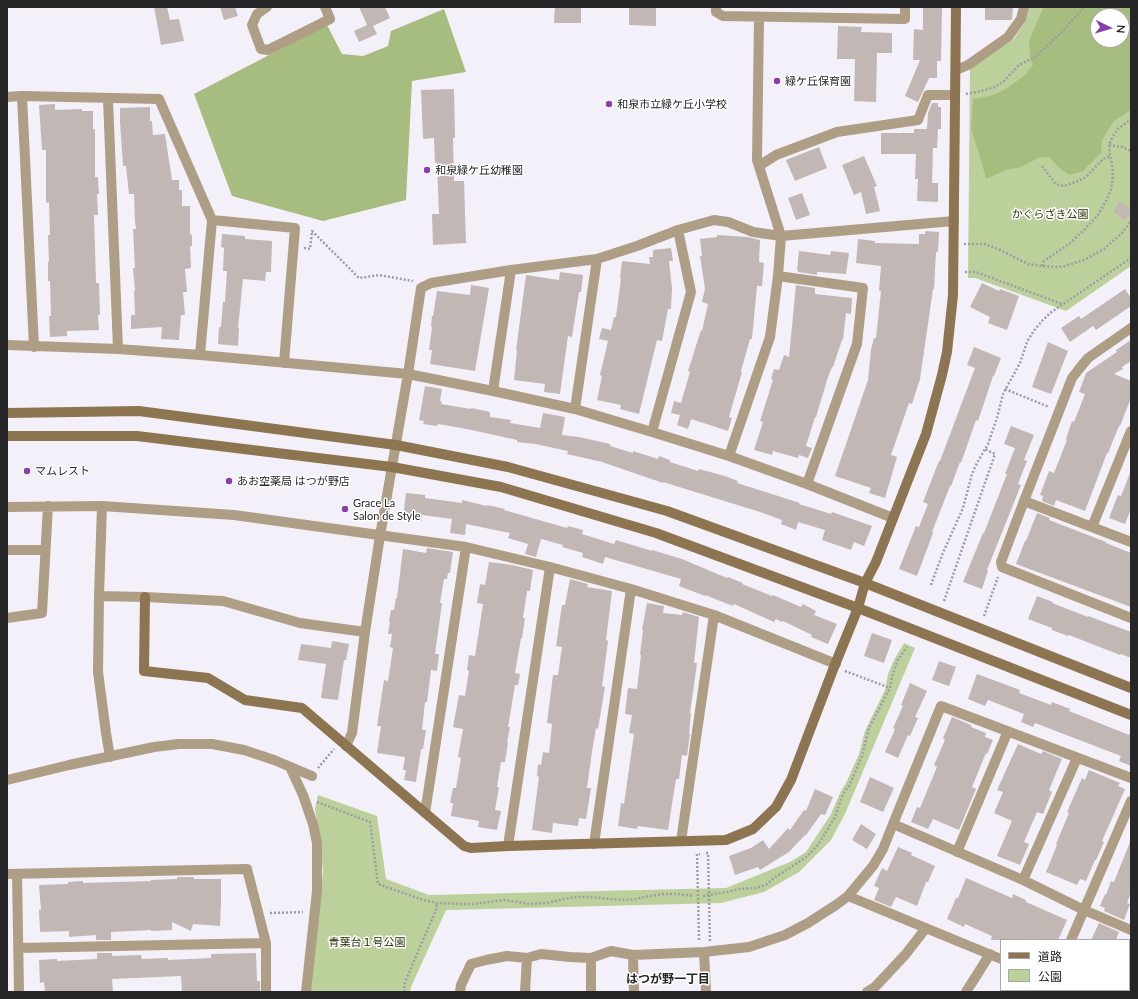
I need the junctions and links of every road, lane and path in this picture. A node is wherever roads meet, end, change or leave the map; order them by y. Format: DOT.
graph roads {
  1 [pos="267,7"];
  2 [pos="325,7"];
  3 [pos="716,7"];
  4 [pos="905,7"];
  5 [pos="956,7"];
  6 [pos="1024,7"];
  7 [pos="1084,7"];
  8 [pos="759,18"];
  9 [pos="956,70"];
  10 [pos="955,95"];
  11 [pos="22,96"];
  12 [pos="7,97"];
  13 [pos="108,98"];
  14 [pos="1131,119"];
  15 [pos="1109,145"];
  16 [pos="1131,151"];
  17 [pos="1110,156"];
  18 [pos="759,166"];
  19 [pos="1042,166"];
  20 [pos="212,220"];
  21 [pos="954,221"];
  22 [pos="1131,221"];
  23 [pos="678,230"];
  24 [pos="781,236"];
  25 [pos="304,241"];
  26 [pos="954,244"];
  27 [pos="1131,258"];
  28 [pos="597,259"];
  29 [pos="1042,266"];
  30 [pos="511,270"];
  31 [pos="964,272"];
  32 [pos="778,276"];
  33 [pos="421,288"];
  34 [pos="1062,304"];
  35 [pos="1131,328"];
  36 [pos="7,345"];
  37 [pos="34,347"];
  38 [pos="118,349"];
  39 [pos="200,355"];
  40 [pos="284,363"];
  41 [pos="408,374"];
  42 [pos="1005,389"];
  43 [pos="493,391"];
  44 [pos="1036,402"];
  45 [pos="575,409"];
  46 [pos="7,413"];
  47 [pos="1131,431"];
  48 [pos="652,432"];
  49 [pos="7,436"];
  50 [pos="396,445"];
  51 [pos="985,449"];
  52 [pos="729,456"];
  53 [pos="392,467"];
  54 [pos="807,484"];
  55 [pos="1024,501"];
  56 [pos="48,506"];
  57 [pos="102,506"];
  58 [pos="7,507"];
  59 [pos="893,518"];
  60 [pos="1092,527"];
  61 [pos="380,536"];
  62 [pos="1131,542"];
  63 [pos="466,547"];
  64 [pos="7,550"];
  65 [pos="45,550"];
  66 [pos="550,567"];
  67 [pos="1002,567"];
  68 [pos="865,583"];
  69 [pos="931,585"];
  70 [pos="631,589"];
  71 [pos="99,596"];
  72 [pos="145,597"];
  73 [pos="944,601"];
  74 [pos="858,608"];
  75 [pos="714,615"];
  76 [pos="984,616"];
  77 [pos="7,618"];
  78 [pos="1131,618"];
  79 [pos="366,632"];
  80 [pos="906,647"];
  81 [pos="836,664"];
  82 [pos="845,670"];
  83 [pos="890,688"];
  84 [pos="1131,688"];
  85 [pos="1131,715"];
  86 [pos="1008,731"];
  87 [pos="344,743"];
  88 [pos="110,757"];
  89 [pos="1077,758"];
  90 [pos="290,767"];
  91 [pos="312,776"];
  92 [pos="1131,778"];
  93 [pos="7,780"];
  94 [pos="303,795"];
  95 [pos="1131,801"];
  96 [pos="425,813"];
  97 [pos="893,824"];
  98 [pos="682,841"];
  99 [pos="701,841"];
  100 [pos="594,844"];
  101 [pos="508,846"];
  102 [pos="957,852"];
  103 [pos="708,853"];
  104 [pos="12,874"];
  105 [pos="1023,880"];
  106 [pos="693,896"];
  107 [pos="703,896"];
  108 [pos="708,896"];
  109 [pos="848,896"];
  110 [pos="436,903"];
  111 [pos="1084,910"];
  112 [pos="314,912"];
  113 [pos="258,913"];
  114 [pos="926,928"];
  115 [pos="1131,930"];
  116 [pos="1072,939"];
  117 [pos="710,942"];
  118 [pos="266,943"];
  119 [pos="19,948"];
  120 [pos="704,952"];
  121 [pos="990,954"];
  122 [pos="633,955"];
  123 [pos="527,958"];
  124 [pos="591,958"];
  125 [pos="1000,959"];
  126 [pos="20,992"];
  127 [pos="266,992"];
  128 [pos="306,992"];
  129 [pos="404,992"];
  130 [pos="460,992"];
  131 [pos="525,992"];
  132 [pos="591,992"];
  133 [pos="634,992"];
  134 [pos="706,992"];
  135 [pos="867,992"];
  136 [pos="966,992"];
  1 -- 2 [label="street"];
  3 -- 8 [label="street"];
  4 -- 8 [label="street"];
  5 -- 9 [label="street"];
  6 -- 9 [label="street"];
  7 -- 10 [label="path"];
  8 -- 18 [label="street"];
  9 -- 10 [label="street"];
  10 -- 18 [label="street"];
  10 -- 21 [label="street"];
  11 -- 12 [label="street"];
  11 -- 13 [label="street"];
  11 -- 37 [label="street"];
  13 -- 20 [label="street"];
  13 -- 38 [label="street"];
  14 -- 15 [label="path"];
  15 -- 16 [label="path"];
  15 -- 17 [label="path"];
  17 -- 19 [label="path"];
  17 -- 29 [label="path"];
  18 -- 24 [label="street"];
  20 -- 39 [label="street"];
  20 -- 40 [label="street"];
  21 -- 24 [label="street"];
  21 -- 26 [label="street"];
  22 -- 29 [label="path"];
  23 -- 24 [label="street"];
  23 -- 28 [label="street"];
  23 -- 48 [label="street"];
  24 -- 32 [label="street"];
  25 -- 33 [label="path"];
  26 -- 29 [label="path"];
  26 -- 59 [label="street"];
  27 -- 34 [label="path"];
  28 -- 30 [label="street"];
  28 -- 45 [label="street"];
  30 -- 33 [label="street"];
  30 -- 43 [label="street"];
  31 -- 34 [label="path"];
  32 -- 52 [label="street"];
  32 -- 54 [label="street"];
  33 -- 41 [label="street"];
  34 -- 42 [label="path"];
  35 -- 55 [label="street"];
  36 -- 37 [label="street"];
  37 -- 38 [label="street"];
  38 -- 39 [label="street"];
  39 -- 40 [label="street"];
  40 -- 41 [label="street"];
  41 -- 43 [label="street"];
  41 -- 50 [label="street"];
  42 -- 44 [label="path"];
  42 -- 51 [label="path"];
  43 -- 45 [label="street"];
  45 -- 48 [label="street"];
  46 -- 50 [label="street"];
  47 -- 60 [label="street"];
  48 -- 52 [label="street"];
  49 -- 53 [label="street"];
  50 -- 53 [label="street"];
  50 -- 68 [label="street"];
  51 -- 69 [label="path"];
  51 -- 73 [label="path"];
  52 -- 54 [label="street"];
  53 -- 61 [label="street"];
  53 -- 74 [label="street"];
  54 -- 59 [label="street"];
  55 -- 60 [label="street"];
  55 -- 67 [label="street"];
  56 -- 57 [label="street"];
  56 -- 58 [label="street"];
  56 -- 65 [label="street"];
  57 -- 61 [label="street"];
  57 -- 71 [label="street"];
  59 -- 68 [label="street"];
  60 -- 62 [label="street"];
  61 -- 63 [label="street"];
  61 -- 79 [label="street"];
  63 -- 66 [label="street"];
  63 -- 96 [label="street"];
  64 -- 65 [label="street"];
  65 -- 77 [label="street"];
  66 -- 70 [label="street"];
  66 -- 101 [label="street"];
  67 -- 76 [label="path"];
  67 -- 78 [label="street"];
  68 -- 74 [label="street"];
  68 -- 84 [label="street"];
  70 -- 75 [label="street"];
  70 -- 100 [label="street"];
  71 -- 72 [label="street"];
  71 -- 88 [label="street"];
  72 -- 79 [label="street"];
  72 -- 87 [label="street"];
  74 -- 81 [label="street"];
  74 -- 85 [label="street"];
  75 -- 81 [label="street"];
  75 -- 98 [label="street"];
  79 -- 87 [label="street"];
  80 -- 83 [label="path"];
  81 -- 99 [label="street"];
  82 -- 83 [label="path"];
  83 -- 108 [label="path"];
  86 -- 89 [label="street"];
  86 -- 97 [label="street"];
  86 -- 102 [label="street"];
  87 -- 91 [label="path"];
  87 -- 96 [label="street"];
  88 -- 90 [label="street"];
  88 -- 93 [label="street"];
  89 -- 92 [label="street"];
  89 -- 105 [label="street"];
  90 -- 91 [label="street"];
  90 -- 94 [label="street"];
  94 -- 110 [label="path"];
  94 -- 112 [label="street"];
  95 -- 111 [label="street"];
  96 -- 101 [label="street"];
  97 -- 102 [label="street"];
  97 -- 109 [label="street"];
  98 -- 99 [label="street"];
  98 -- 100 [label="street"];
  99 -- 120 [label="path"];
  100 -- 101 [label="street"];
  102 -- 105 [label="street"];
  103 -- 108 [label="path"];
  104 -- 113 [label="street"];
  104 -- 119 [label="street"];
  105 -- 111 [label="street"];
  106 -- 110 [label="path"];
  107 -- 108 [label="path"];
  108 -- 117 [label="path"];
  109 -- 114 [label="street"];
  109 -- 120 [label="street"];
  110 -- 129 [label="path"];
  111 -- 115 [label="street"];
  111 -- 116 [label="street"];
  112 -- 113 [label="path"];
  112 -- 128 [label="street"];
  113 -- 118 [label="street"];
  114 -- 121 [label="street"];
  114 -- 135 [label="street"];
  118 -- 119 [label="street"];
  118 -- 127 [label="street"];
  119 -- 126 [label="street"];
  120 -- 122 [label="street"];
  120 -- 134 [label="street"];
  121 -- 125 [label="street"];
  121 -- 136 [label="street"];
  122 -- 124 [label="street"];
  122 -- 133 [label="street"];
  123 -- 124 [label="street"];
  123 -- 130 [label="street"];
  123 -- 131 [label="street"];
  124 -- 132 [label="street"];
}
